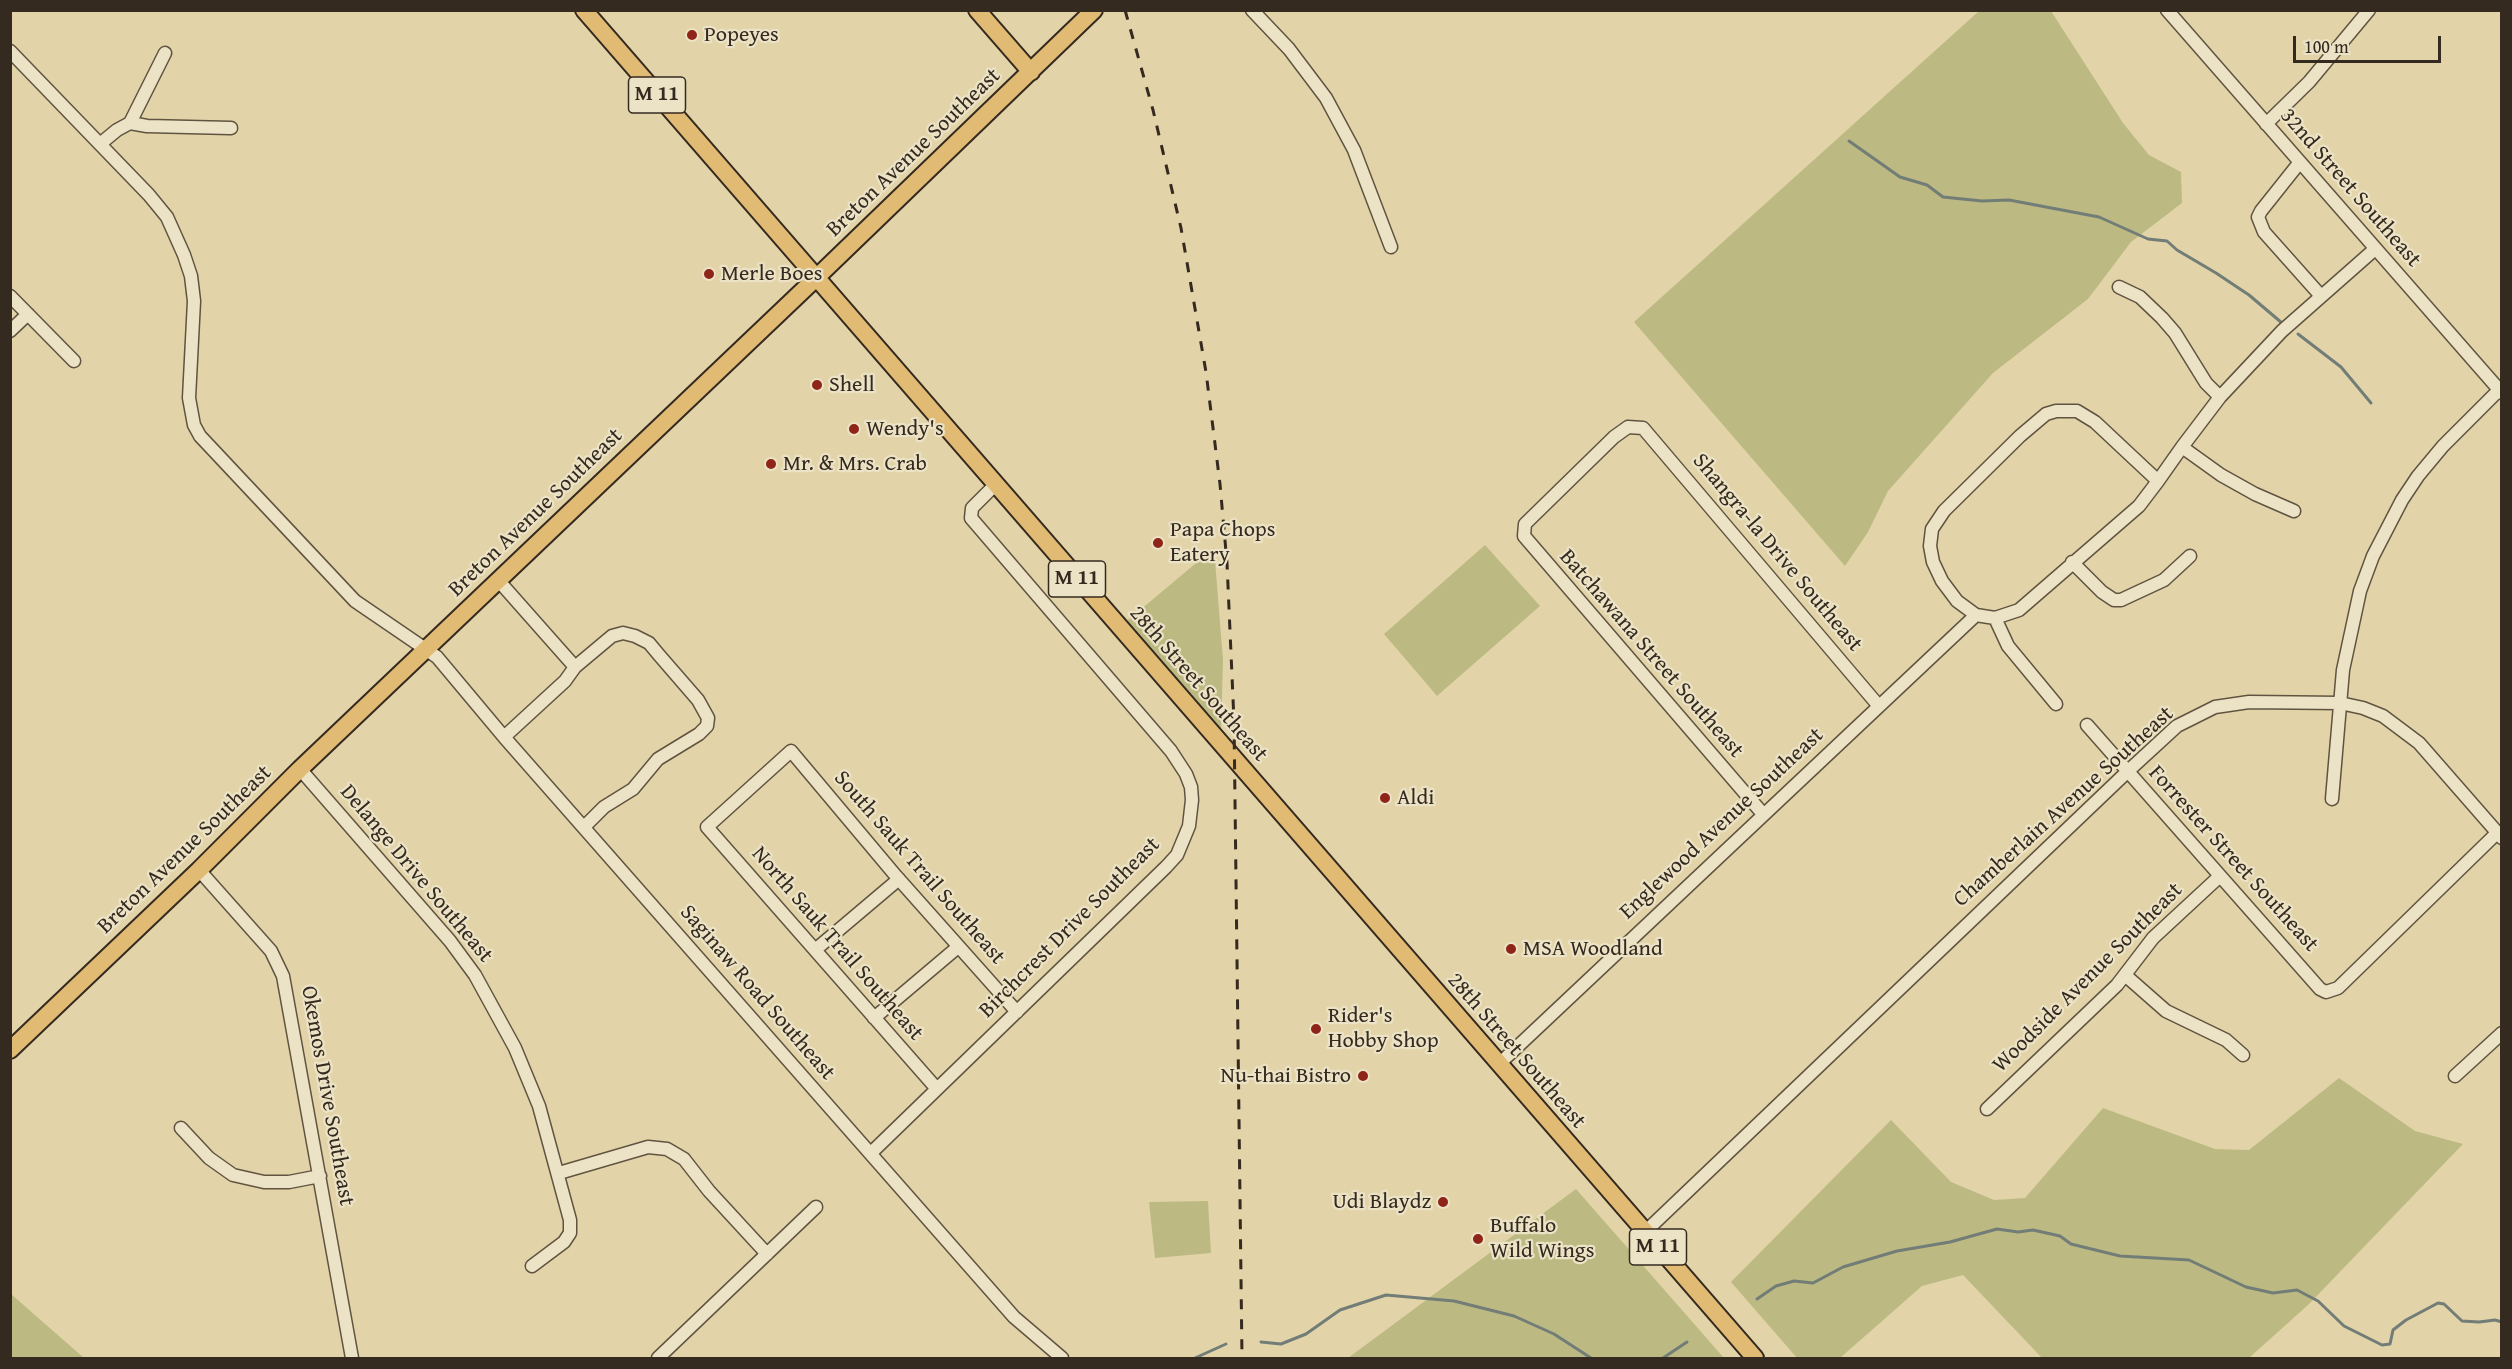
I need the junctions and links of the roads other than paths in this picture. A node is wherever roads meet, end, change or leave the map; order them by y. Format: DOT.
graph roads {
  1 [pos="584,10"];
  2 [pos="977,10"];
  3 [pos="1094,10"];
  4 [pos="1252,10"];
  5 [pos="2167,10"];
  6 [pos="2369,10"];
  7 [pos="10,51"];
  8 [pos="165,53"];
  9 [pos="1031,72"];
  10 [pos="130,123"];
  11 [pos="2266,124"];
  12 [pos="231,128"];
  13 [pos="100,144"];
  14 [pos="2300,162"];
  15 [pos="1391,247"];
  16 [pos="2378,252"];
  17 [pos="816,279"];
  18 [pos="2119,287"];
  19 [pos="10,296"];
  20 [pos="2321,296"];
  21 [pos="28,314"];
  22 [pos="10,331"];
  23 [pos="2268,346"];
  24 [pos="74,362"];
  25 [pos="2500,391"];
  26 [pos="2220,397"];
  27 [pos="1643,428"];
  28 [pos="2182,447"];
  29 [pos="2158,481"];
  30 [pos="995,485"];
  31 [pos="2294,511"];
  32 [pos="2190,556"];
  33 [pos="2072,562"];
  34 [pos="498,580"];
  35 [pos="1976,615"];
  36 [pos="1995,618"];
  37 [pos="426,649"];
  38 [pos="575,667"];
  39 [pos="2340,703"];
  40 [pos="2056,704"];
  41 [pos="1878,705"];
  42 [pos="2087,725"];
  43 [pos="504,737"];
  44 [pos="790,751"];
  45 [pos="300,769"];
  46 [pos="2127,772"];
  47 [pos="2332,799"];
  48 [pos="1762,814"];
  49 [pos="584,827"];
  50 [pos="2499,836"];
  51 [pos="199,870"];
  52 [pos="2220,876"];
  53 [pos="899,879"];
  54 [pos="958,946"];
  55 [pos="815,950"];
  56 [pos="2125,975"];
  57 [pos="1017,1012"];
  58 [pos="874,1018"];
  59 [pos="2502,1033"];
  60 [pos="10,1050"];
  61 [pos="2243,1055"];
  62 [pos="1498,1065"];
  63 [pos="2455,1076"];
  64 [pos="937,1089"];
  65 [pos="1987,1109"];
  66 [pos="181,1128"];
  67 [pos="871,1153"];
  68 [pos="558,1173"];
  69 [pos="320,1176"];
  70 [pos="816,1207"];
  71 [pos="1645,1232"];
  72 [pos="767,1254"];
  73 [pos="532,1266"];
  74 [pos="352,1359"];
  75 [pos="658,1359"];
  76 [pos="1062,1359"];
  77 [pos="1755,1359"];
  1 -- 17 [label="main road, 28th Street Southeast / M 11"];
  2 -- 9 [label="main road"];
  3 -- 9 [label="main road, Breton Avenue Southeast"];
  4 -- 15 [label="street"];
  5 -- 11 [label="street, 32nd Street Southeast"];
  6 -- 11 [label="street"];
  7 -- 13 [label="street, Saginaw Road Southeast"];
  8 -- 10 [label="street"];
  9 -- 17 [label="main road, Breton Avenue Southeast"];
  10 -- 12 [label="street"];
  10 -- 13 [label="street"];
  11 -- 14 [label="street, 32nd Street Southeast"];
  13 -- 37 [label="street, Saginaw Road Southeast"];
  14 -- 16 [label="street, 32nd Street Southeast"];
  14 -- 20 [label="street"];
  16 -- 20 [label="street"];
  16 -- 23 [label="street"];
  16 -- 25 [label="street, 32nd Street Southeast"];
  17 -- 30 [label="main road, 28th Street Southeast / M 11"];
  17 -- 34 [label="main road, Breton Avenue Southeast"];
  18 -- 26 [label="street"];
  19 -- 21 [label="street"];
  20 -- 23 [label="street"];
  21 -- 22 [label="street"];
  21 -- 24 [label="street"];
  23 -- 26 [label="street"];
  25 -- 39 [label="street"];
  26 -- 28 [label="street"];
  27 -- 41 [label="street, Shangra-la Drive Southeast"];
  27 -- 48 [label="street, Batchawana Street Southeast"];
  28 -- 29 [label="street"];
  28 -- 31 [label="street"];
  29 -- 33 [label="street"];
  29 -- 35 [label="street"];
  30 -- 57 [label="street, Birchcrest Drive Southeast"];
  30 -- 62 [label="main road, 28th Street Southeast / M 11"];
  32 -- 33 [label="street"];
  33 -- 36 [label="street"];
  34 -- 37 [label="main road, Breton Avenue Southeast"];
  34 -- 38 [label="street"];
  35 -- 36 [label="street"];
  35 -- 41 [label="street, Englewood Avenue Southeast"];
  36 -- 40 [label="street"];
  37 -- 43 [label="street, Saginaw Road Southeast"];
  37 -- 45 [label="main road, Breton Avenue Southeast"];
  38 -- 43 [label="street"];
  38 -- 49 [label="street"];
  39 -- 46 [label="street, Chamberlain Avenue Southeast"];
  39 -- 47 [label="street"];
  39 -- 50 [label="street, Chamberlain Avenue Southeast"];
  41 -- 48 [label="street, Englewood Avenue Southeast"];
  42 -- 46 [label="street, Forrester Street Southeast"];
  43 -- 49 [label="street, Saginaw Road Southeast"];
  44 -- 53 [label="street, South Sauk Trail Southeast"];
  44 -- 55 [label="street, North Sauk Trail Southeast"];
  45 -- 51 [label="main road, Breton Avenue Southeast"];
  45 -- 68 [label="street, Delange Drive Southeast"];
  46 -- 52 [label="street, Forrester Street Southeast"];
  46 -- 71 [label="street, Chamberlain Avenue Southeast"];
  48 -- 62 [label="street, Englewood Avenue Southeast"];
  49 -- 67 [label="street, Saginaw Road Southeast"];
  50 -- 52 [label="street, Forrester Street Southeast"];
  51 -- 60 [label="main road, Breton Avenue Southeast"];
  51 -- 69 [label="street, Okemos Drive Southeast"];
  52 -- 56 [label="street, Woodside Avenue Southeast"];
  53 -- 54 [label="street, South Sauk Trail Southeast"];
  53 -- 55 [label="street"];
  54 -- 57 [label="street, South Sauk Trail Southeast"];
  54 -- 58 [label="street"];
  55 -- 58 [label="street, North Sauk Trail Southeast"];
  56 -- 61 [label="street"];
  56 -- 65 [label="street, Woodside Avenue Southeast"];
  57 -- 64 [label="street, Birchcrest Drive Southeast"];
  58 -- 64 [label="street, North Sauk Trail Southeast"];
  59 -- 63 [label="street"];
  62 -- 71 [label="main road, 28th Street Southeast / M 11"];
  64 -- 67 [label="street, Birchcrest Drive Southeast"];
  66 -- 69 [label="street"];
  67 -- 76 [label="street, Saginaw Road Southeast"];
  68 -- 72 [label="street"];
  68 -- 73 [label="street, Delange Drive Southeast"];
  69 -- 74 [label="street, Okemos Drive Southeast"];
  70 -- 72 [label="street"];
  71 -- 77 [label="main road, 28th Street Southeast / M 11"];
  72 -- 75 [label="street"];
}
